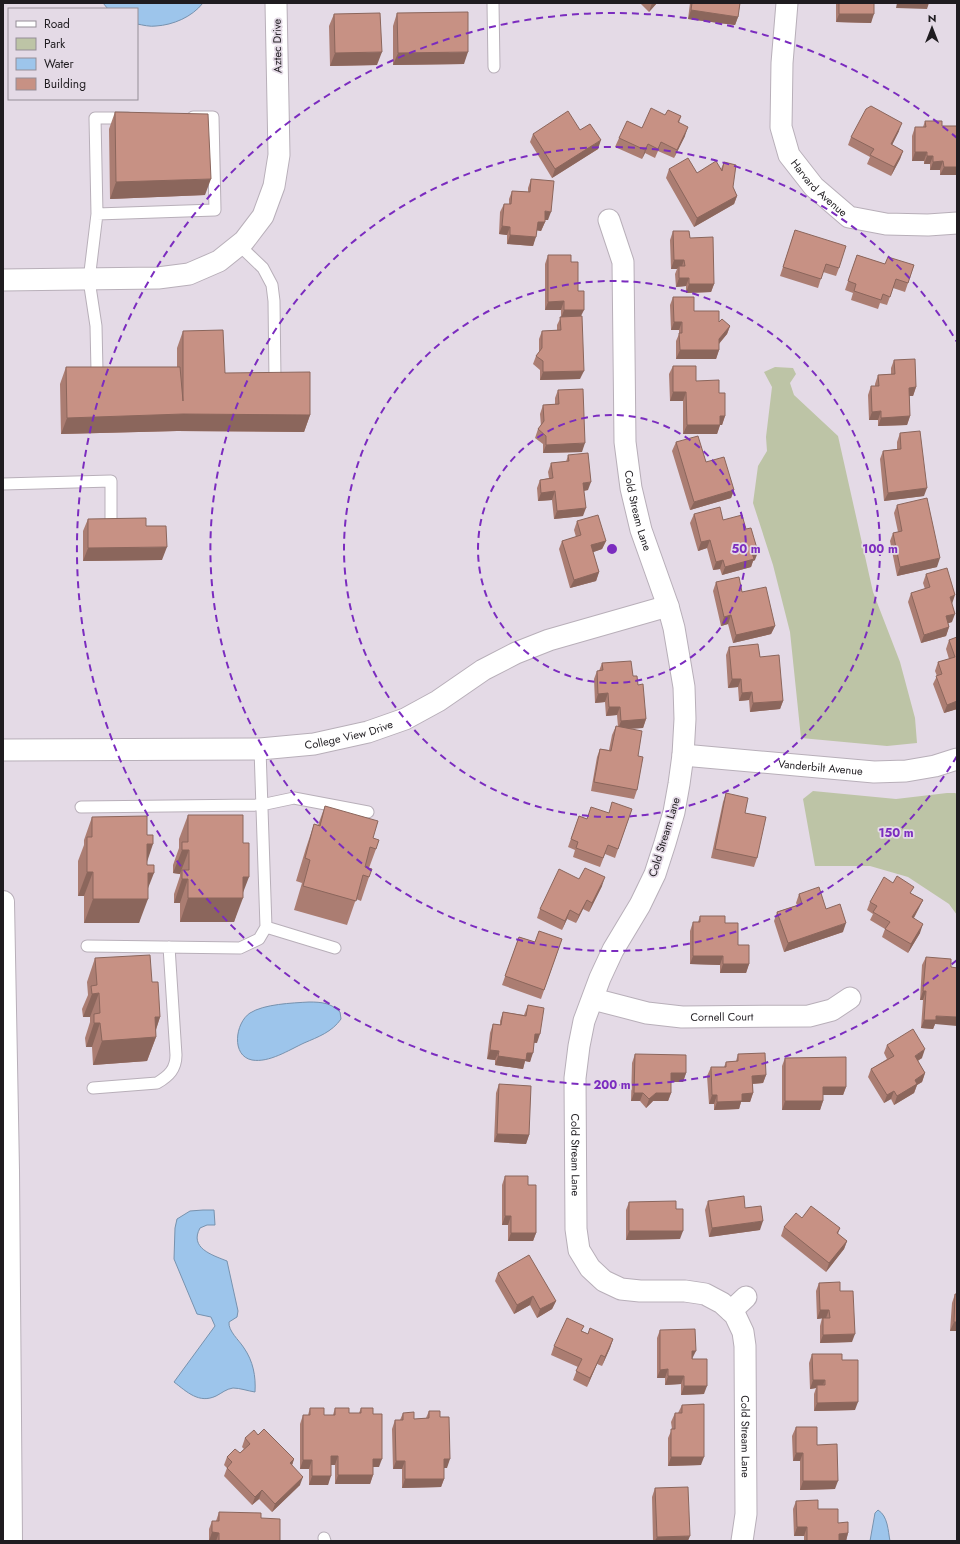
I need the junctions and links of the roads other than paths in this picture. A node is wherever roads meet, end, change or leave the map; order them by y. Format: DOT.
graph roads {
  1 [pos="276,3"];
  2 [pos="493,3"];
  3 [pos="786,3"];
  4 [pos="494,67"];
  5 [pos="182,117"];
  6 [pos="142,118"];
  7 [pos="97,214"];
  8 [pos="609,220"];
  9 [pos="957,223"];
  10 [pos="239,245"];
  11 [pos="3,280"];
  12 [pos="89,280"];
  13 [pos="97,371"];
  14 [pos="275,380"];
  15 [pos="3,484"];
  16 [pos="111,520"];
  17 [pos="668,606"];
  18 [pos="260,748"];
  19 [pos="3,750"];
  20 [pos="683,755"];
  21 [pos="957,759"];
  22 [pos="261,804"];
  23 [pos="81,807"];
  24 [pos="368,812"];
  25 [pos="3,902"];
  26 [pos="266,927"];
  27 [pos="87,946"];
  28 [pos="169,947"];
  29 [pos="335,948"];
  30 [pos="850,998"];
  31 [pos="593,999"];
  32 [pos="92,1088"];
  33 [pos="11,1541"];
  34 [pos="742,1541"];
  1 -- 10 [label="street, Aztec Drive"];
  2 -- 4 [label="lane"];
  3 -- 9 [label="street, Harvard Avenue"];
  5 -- 7 [label="lane"];
  6 -- 7 [label="lane"];
  7 -- 12 [label="lane"];
  8 -- 17 [label="street, Cold Stream Lane"];
  10 -- 12 [label="street, Aztec Drive"];
  10 -- 14 [label="lane"];
  11 -- 12 [label="street, Aztec Drive"];
  12 -- 13 [label="lane"];
  15 -- 16 [label="lane"];
  17 -- 18 [label="street, College View Drive"];
  17 -- 20 [label="street, Cold Stream Lane"];
  18 -- 19 [label="street, College View Drive"];
  18 -- 22 [label="lane"];
  20 -- 21 [label="street, Vanderbilt Avenue"];
  20 -- 31 [label="street, Cold Stream Lane"];
  22 -- 23 [label="lane"];
  22 -- 24 [label="lane"];
  22 -- 26 [label="lane"];
  25 -- 33 [label="main road"];
  26 -- 28 [label="lane"];
  26 -- 29 [label="lane"];
  27 -- 28 [label="lane"];
  28 -- 32 [label="lane"];
  30 -- 31 [label="street, Cornell Court"];
  31 -- 34 [label="street, Cold Stream Lane"];
}
